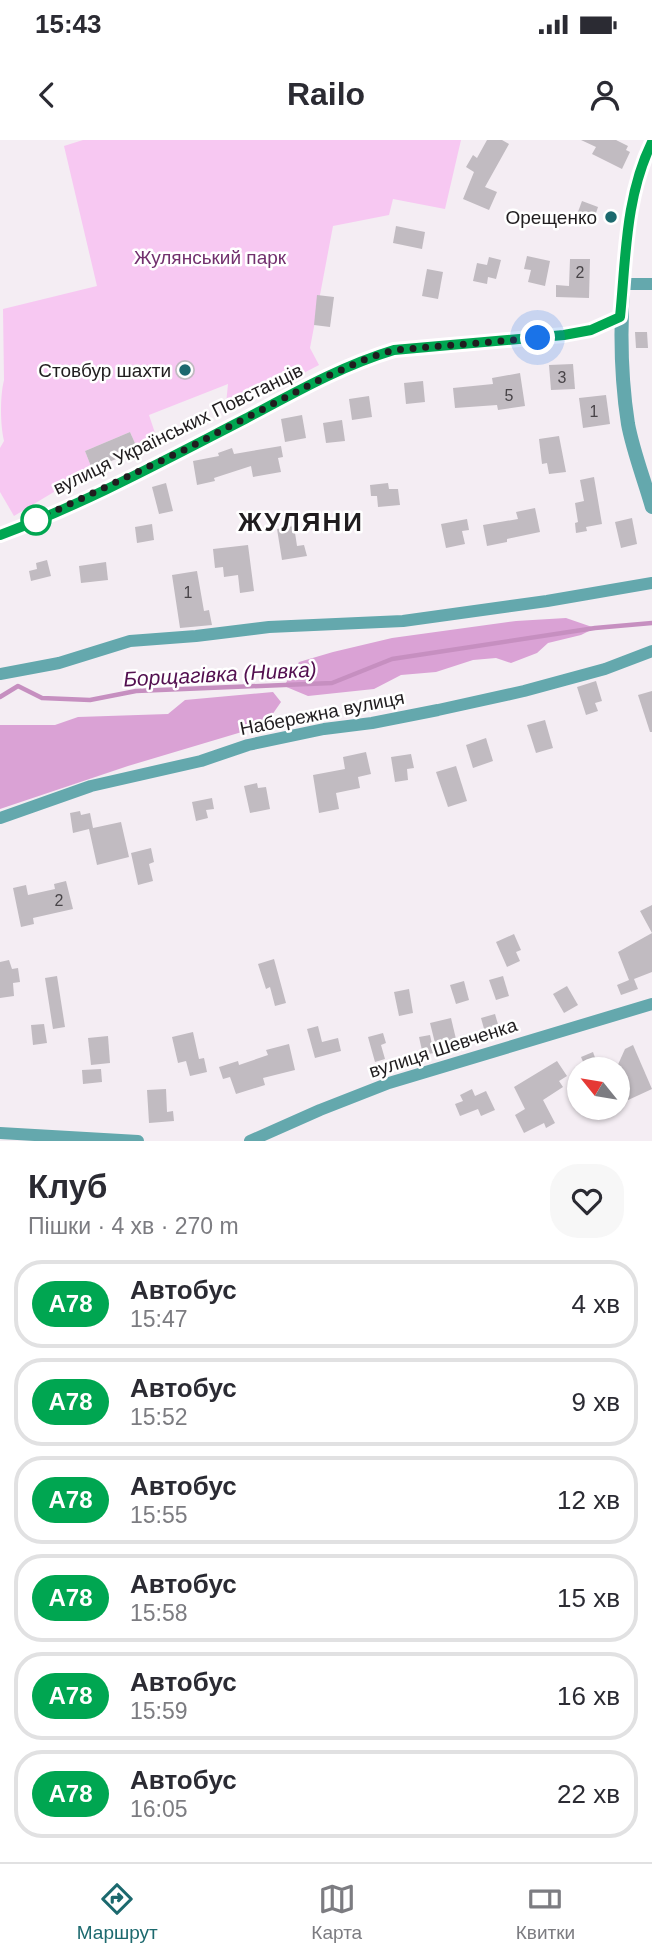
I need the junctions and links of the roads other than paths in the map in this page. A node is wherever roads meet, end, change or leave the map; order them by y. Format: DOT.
graph roads {
  1 [pos="651,145"];
  2 [pos="623,284"];
  3 [pos="652,284"];
  4 [pos="620,317"];
  5 [pos="652,506"];
  6 [pos="0,535"];
  7 [pos="652,583"];
  8 [pos="652,651"];
  9 [pos="0,674"];
  10 [pos="0,818"];
  11 [pos="652,1004"];
  12 [pos="0,1133"];
  13 [pos="269,1137"];
  14 [pos="138,1141"];
  15 [pos="250,1141"];
  1 -- 2 [label="street"];
  2 -- 3 [label="street"];
  2 -- 4 [label="street"];
  4 -- 5 [label="street"];
  4 -- 6 [label="street, вулиця Українських Повстанців"];
  7 -- 9 [label="street"];
  8 -- 10 [label="street, Набережна вулиця"];
  11 -- 13 [label="street, вулиця Шевченка"];
  12 -- 14 [label="street"];
  13 -- 15 [label="street, вулиця Шевченка"];
}
